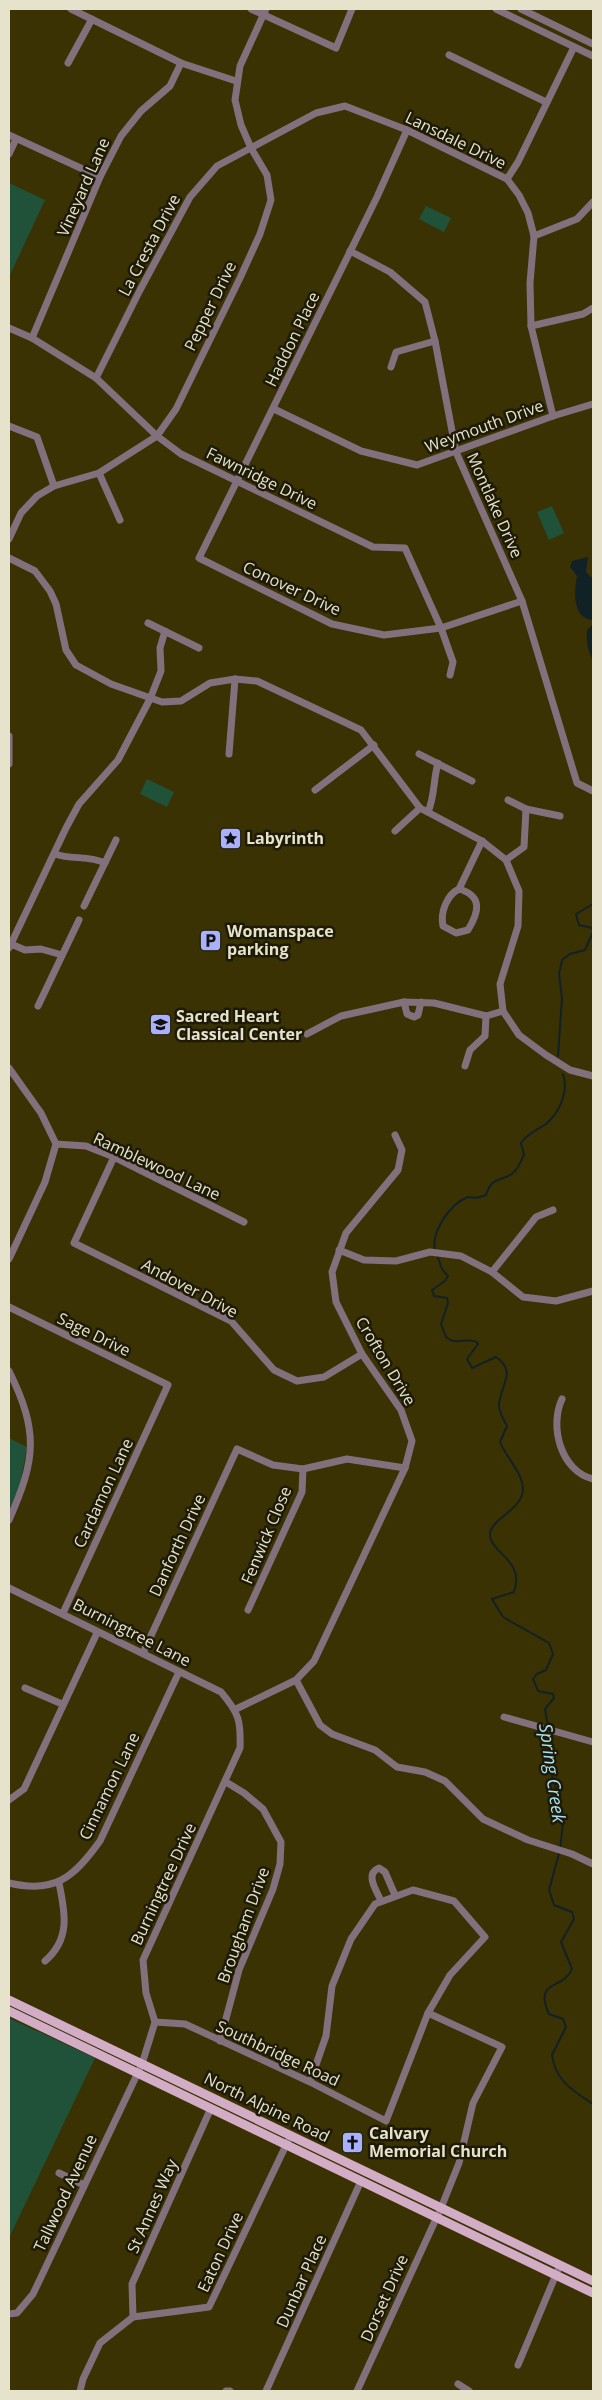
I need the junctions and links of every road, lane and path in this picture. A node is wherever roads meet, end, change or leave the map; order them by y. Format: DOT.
graph roads {
  1 [pos="71,9"];
  2 [pos="252,9"];
  3 [pos="352,9"];
  4 [pos="496,9"];
  5 [pos="521,9"];
  6 [pos="264,12"];
  7 [pos="92,19"];
  8 [pos="593,44"];
  9 [pos="574,47"];
  10 [pos="449,54"];
  11 [pos="593,56"];
  12 [pos="68,63"];
  13 [pos="182,63"];
  14 [pos="236,81"];
  15 [pos="546,102"];
  16 [pos="407,130"];
  17 [pos="12,137"];
  18 [pos="251,148"];
  19 [pos="9,154"];
  20 [pos="100,177"];
  21 [pos="507,179"];
  22 [pos="593,202"];
  23 [pos="534,236"];
  24 [pos="350,251"];
  25 [pos="593,308"];
  26 [pos="531,326"];
  27 [pos="9,328"];
  28 [pos="32,338"];
  29 [pos="435,341"];
  30 [pos="391,367"];
  31 [pos="96,378"];
  32 [pos="593,404"];
  33 [pos="274,409"];
  34 [pos="553,416"];
  35 [pos="9,426"];
  36 [pos="158,436"];
  37 [pos="456,452"];
  38 [pos="99,473"];
  39 [pos="236,481"];
  40 [pos="54,486"];
  41 [pos="120,520"];
  42 [pos="9,539"];
  43 [pos="9,558"];
  44 [pos="199,558"];
  45 [pos="522,601"];
  46 [pos="148,623"];
  47 [pos="441,628"];
  48 [pos="165,631"];
  49 [pos="200,648"];
  50 [pos="450,675"];
  51 [pos="235,680"];
  52 [pos="150,699"];
  53 [pos="9,736"];
  54 [pos="374,745"];
  55 [pos="229,754"];
  56 [pos="419,754"];
  57 [pos="438,763"];
  58 [pos="9,764"];
  59 [pos="472,781"];
  60 [pos="315,790"];
  61 [pos="593,791"];
  62 [pos="508,800"];
  63 [pos="420,808"];
  64 [pos="526,810"];
  65 [pos="428,812"];
  66 [pos="560,816"];
  67 [pos="395,831"];
  68 [pos="116,840"];
  69 [pos="482,840"];
  70 [pos="55,854"];
  71 [pos="506,860"];
  72 [pos="105,863"];
  73 [pos="459,889"];
  74 [pos="84,906"];
  75 [pos="78,920"];
  76 [pos="10,946"];
  77 [pos="62,955"];
  78 [pos="404,1002"];
  79 [pos="421,1002"];
  80 [pos="38,1006"];
  81 [pos="503,1011"];
  82 [pos="486,1016"];
  83 [pos="307,1034"];
  84 [pos="465,1066"];
  85 [pos="9,1068"];
  86 [pos="593,1076"];
  87 [pos="395,1135"];
  88 [pos="56,1144"];
  89 [pos="114,1157"];
  90 [pos="554,1210"];
  91 [pos="244,1222"];
  92 [pos="339,1250"];
  93 [pos="9,1259"];
  94 [pos="492,1272"];
  95 [pos="593,1290"];
  96 [pos="9,1307"];
  97 [pos="362,1354"];
  98 [pos="9,1371"];
  99 [pos="168,1385"];
  100 [pos="562,1399"];
  101 [pos="405,1468"];
  102 [pos="303,1469"];
  103 [pos="593,1479"];
  104 [pos="9,1520"];
  105 [pos="9,1588"];
  106 [pos="248,1610"];
  107 [pos="63,1613"];
  108 [pos="97,1633"];
  109 [pos="142,1653"];
  110 [pos="179,1672"];
  111 [pos="296,1680"];
  112 [pos="25,1688"];
  113 [pos="62,1704"];
  114 [pos="236,1710"];
  115 [pos="504,1717"];
  116 [pos="593,1742"];
  117 [pos="226,1782"];
  118 [pos="9,1800"];
  119 [pos="593,1864"];
  120 [pos="9,1883"];
  121 [pos="59,1883"];
  122 [pos="395,1895"];
  123 [pos="378,1902"];
  124 [pos="45,1961"];
  125 [pos="9,2000"];
  126 [pos="9,2011"];
  127 [pos="428,2013"];
  128 [pos="156,2022"];
  129 [pos="220,2041"];
  130 [pos="142,2064"];
  131 [pos="137,2073"];
  132 [pos="310,2082"];
  133 [pos="211,2108"];
  134 [pos="291,2136"];
  135 [pos="286,2145"];
  136 [pos="59,2173"];
  137 [pos="361,2181"];
  138 [pos="84,2185"];
  139 [pos="441,2208"];
  140 [pos="436,2217"];
  141 [pos="560,2265"];
  142 [pos="556,2275"];
  143 [pos="593,2281"];
  144 [pos="593,2293"];
  145 [pos="9,2314"];
  146 [pos="133,2318"];
  147 [pos="518,2365"];
  148 [pos="458,2384"];
  149 [pos="80,2391"];
  150 [pos="226,2391"];
  151 [pos="230,2391"];
  152 [pos="266,2391"];
  153 [pos="357,2391"];
  154 [pos="469,2391"];
  1 -- 7 [label="street"];
  2 -- 6 [label="street"];
  3 -- 6 [label="street"];
  4 -- 9 [label="street"];
  5 -- 8 [label="street"];
  6 -- 14 [label="street, Pepper Drive"];
  7 -- 12 [label="street"];
  7 -- 13 [label="street"];
  9 -- 11 [label="street"];
  9 -- 15 [label="street"];
  10 -- 15 [label="street"];
  13 -- 14 [label="street"];
  13 -- 20 [label="street, Vineyard Lane"];
  14 -- 18 [label="street, Pepper Drive"];
  15 -- 21 [label="street"];
  16 -- 18 [label="street, Lansdale Drive"];
  16 -- 21 [label="street, Lansdale Drive"];
  16 -- 24 [label="street, Haddon Place"];
  17 -- 19 [label="street"];
  17 -- 20 [label="street"];
  18 -- 31 [label="street, La Cresta Drive"];
  18 -- 36 [label="street, Pepper Drive"];
  20 -- 28 [label="street, Vineyard Lane"];
  21 -- 23 [label="street, Lansdale Drive"];
  22 -- 23 [label="street"];
  23 -- 26 [label="street, Lansdale Drive"];
  24 -- 29 [label="street, Montlake Drive"];
  24 -- 33 [label="street, Haddon Place"];
  25 -- 26 [label="street"];
  26 -- 34 [label="street, Lansdale Drive"];
  27 -- 28 [label="street, Fawnridge Drive"];
  28 -- 31 [label="street, Fawnridge Drive"];
  29 -- 30 [label="street"];
  29 -- 37 [label="street, Montlake Drive"];
  31 -- 36 [label="street, Fawnridge Drive"];
  32 -- 34 [label="street, Weymouth Drive"];
  33 -- 37 [label="street, Weymouth Drive"];
  33 -- 39 [label="street, Haddon Place"];
  34 -- 37 [label="street, Weymouth Drive"];
  35 -- 40 [label="street"];
  36 -- 38 [label="street, Pepper Drive"];
  36 -- 39 [label="street, Fawnridge Drive"];
  37 -- 45 [label="street, Montlake Drive"];
  38 -- 40 [label="street, Pepper Drive"];
  38 -- 41 [label="street"];
  39 -- 44 [label="street, Haddon Place"];
  39 -- 47 [label="street, Fawnridge Drive"];
  40 -- 42 [label="street, Pepper Drive"];
  43 -- 52 [label="street"];
  44 -- 47 [label="street, Conover Drive"];
  45 -- 47 [label="street, Conover Drive"];
  45 -- 61 [label="street, Montlake Drive"];
  46 -- 48 [label="street"];
  47 -- 50 [label="street, Fawnridge Drive"];
  48 -- 49 [label="street"];
  48 -- 52 [label="street"];
  51 -- 52 [label="street"];
  51 -- 54 [label="street"];
  51 -- 55 [label="street"];
  52 -- 70 [label="street"];
  53 -- 58 [label="street"];
  54 -- 60 [label="street"];
  54 -- 63 [label="street"];
  56 -- 57 [label="street"];
  57 -- 59 [label="street"];
  57 -- 65 [label="street"];
  62 -- 64 [label="street"];
  63 -- 65 [label="street"];
  63 -- 67 [label="street"];
  64 -- 66 [label="street"];
  64 -- 71 [label="street"];
  65 -- 69 [label="street"];
  68 -- 72 [label="street"];
  69 -- 71 [label="street"];
  69 -- 73 [label="street"];
  70 -- 72 [label="street"];
  70 -- 76 [label="street"];
  71 -- 81 [label="street"];
  72 -- 74 [label="street"];
  73 -- 73 [label="street"];
  75 -- 77 [label="street"];
  76 -- 77 [label="street"];
  77 -- 80 [label="street"];
  78 -- 79 [label="street"];
  78 -- 79 [label="street"];
  78 -- 83 [label="street"];
  79 -- 82 [label="street"];
  81 -- 82 [label="street"];
  81 -- 86 [label="street"];
  82 -- 84 [label="street"];
  85 -- 88 [label="street"];
  87 -- 92 [label="street, Crofton Drive"];
  88 -- 89 [label="street, Ramblewood Lane"];
  88 -- 93 [label="street"];
  89 -- 91 [label="street, Ramblewood Lane"];
  89 -- 97 [label="street, Andover Drive"];
  90 -- 94 [label="street"];
  92 -- 94 [label="street"];
  92 -- 97 [label="street, Crofton Drive"];
  94 -- 95 [label="street"];
  96 -- 99 [label="street, Sage Drive"];
  97 -- 101 [label="street, Crofton Drive"];
  98 -- 104 [label="street"];
  99 -- 107 [label="street, Cardamon Lane"];
  100 -- 103 [label="street"];
  101 -- 102 [label="street"];
  101 -- 111 [label="street, Crofton Drive"];
  102 -- 106 [label="street, Fenwick Close"];
  102 -- 109 [label="street, Danforth Drive"];
  105 -- 107 [label="street, Burningtree Lane"];
  107 -- 108 [label="street, Burningtree Lane"];
  108 -- 109 [label="street, Burningtree Lane"];
  108 -- 113 [label="street"];
  109 -- 110 [label="street, Burningtree Lane"];
  110 -- 114 [label="street, Burningtree Lane"];
  110 -- 121 [label="street, Cinnamon Lane"];
  111 -- 114 [label="street, Crofton Drive"];
  111 -- 119 [label="street"];
  112 -- 113 [label="street"];
  113 -- 118 [label="street"];
  114 -- 117 [label="street, Burningtree Drive"];
  115 -- 116 [label="street"];
  117 -- 128 [label="street, Burningtree Drive"];
  117 -- 129 [label="street, Brougham Drive"];
  120 -- 121 [label="street"];
  121 -- 124 [label="street"];
  122 -- 123 [label="street"];
  122 -- 123 [label="street"];
  122 -- 127 [label="street"];
  123 -- 132 [label="street"];
  125 -- 130 [label="main road, North Alpine Road"];
  126 -- 131 [label="main road, North Alpine Road"];
  127 -- 132 [label="street, Southbridge Road"];
  127 -- 139 [label="street, Dorset Drive"];
  128 -- 129 [label="street, Southbridge Road"];
  128 -- 130 [label="street"];
  129 -- 132 [label="street, Southbridge Road"];
  130 -- 131 [label="street"];
  130 -- 134 [label="main road, North Alpine Road"];
  131 -- 133 [label="main road, North Alpine Road"];
  131 -- 138 [label="street, Tallwood Avenue"];
  133 -- 135 [label="main road, North Alpine Road"];
  133 -- 146 [label="street, St Annes Way"];
  134 -- 135 [label="street, Eaton Drive"];
  134 -- 139 [label="main road, North Alpine Road"];
  135 -- 137 [label="main road, North Alpine Road"];
  135 -- 146 [label="street, Eaton Drive"];
  136 -- 138 [label="street"];
  137 -- 140 [label="main road, North Alpine Road"];
  137 -- 152 [label="street, Dunbar Place"];
  138 -- 145 [label="street, Tallwood Avenue"];
  139 -- 140 [label="street, Dorset Drive"];
  139 -- 141 [label="main road, North Alpine Road"];
  140 -- 142 [label="main road, North Alpine Road"];
  140 -- 153 [label="street, Dorset Drive"];
  141 -- 142 [label="street"];
  141 -- 143 [label="main road, North Alpine Road"];
  142 -- 144 [label="main road, North Alpine Road"];
  142 -- 147 [label="street"];
  146 -- 149 [label="street, Eaton Drive"];
  148 -- 154 [label="street"];
  150 -- 151 [label="street"];
}
